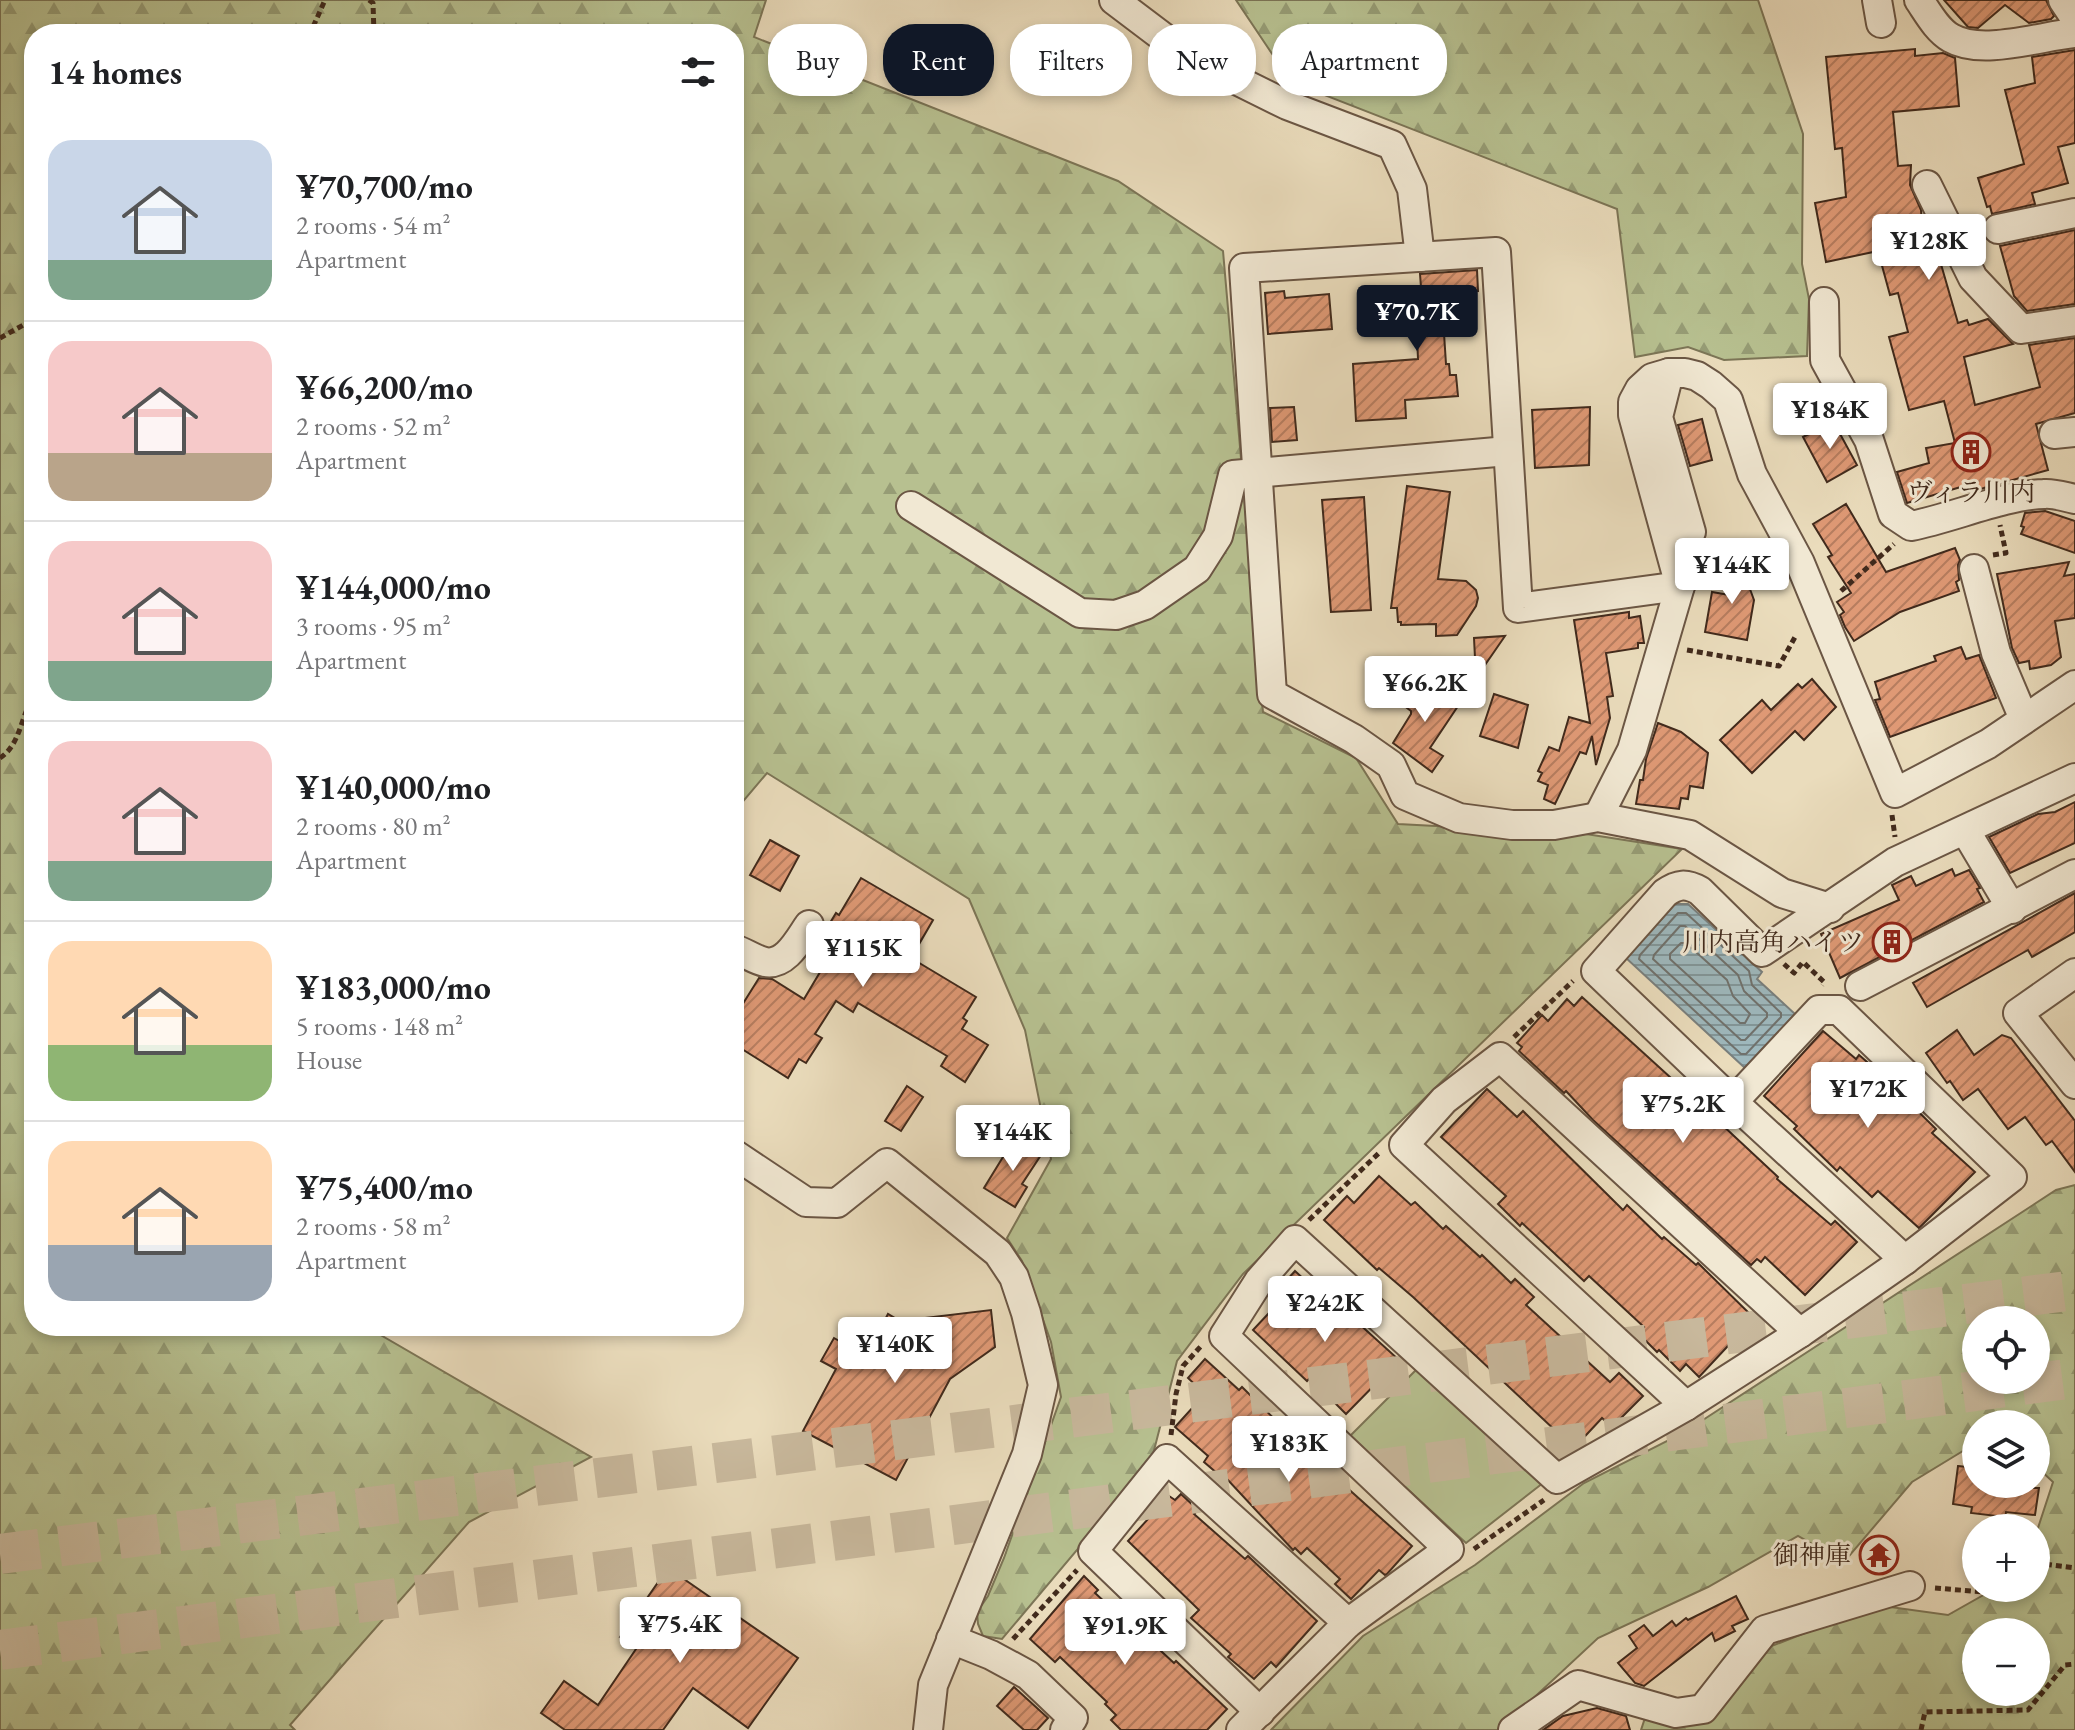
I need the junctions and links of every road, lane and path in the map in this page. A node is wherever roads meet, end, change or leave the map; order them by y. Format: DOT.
graph roads {
  1 [pos="325,0"];
  2 [pos="369,0"];
  3 [pos="1114,0"];
  4 [pos="1919,0"];
  5 [pos="2063,0"];
  6 [pos="2075,18"];
  7 [pos="312,24"];
  8 [pos="374,24"];
  9 [pos="2075,33"];
  10 [pos="1927,185"];
  11 [pos="2075,213"];
  12 [pos="1998,229"];
  13 [pos="1420,257"];
  14 [pos="1824,302"];
  15 [pos="2075,321"];
  16 [pos="24,325"];
  17 [pos="0,338"];
  18 [pos="1669,373"];
  19 [pos="1508,451"];
  20 [pos="1256,474"];
  21 [pos="2075,499"];
  22 [pos="911,506"];
  23 [pos="1998,516"];
  24 [pos="1691,532"];
  25 [pos="1895,543"];
  26 [pos="1977,563"];
  27 [pos="1680,586"];
  28 [pos="1841,591"];
  29 [pos="1795,637"];
  30 [pos="1680,649"];
  31 [pos="2075,685"];
  32 [pos="24,714"];
  33 [pos="2024,719"];
  34 [pos="0,758"];
  35 [pos="2075,778"];
  36 [pos="1598,817"];
  37 [pos="1965,830"];
  38 [pos="2075,874"];
  39 [pos="1830,908"];
  40 [pos="2012,909"];
  41 [pos="809,925"];
  42 [pos="744,953"];
  43 [pos="1789,969"];
  44 [pos="2075,973"];
  45 [pos="1819,978"];
  46 [pos="1575,979"];
  47 [pos="1860,986"];
  48 [pos="1524,1026"];
  49 [pos="2075,1084"];
  50 [pos="1733,1102"];
  51 [pos="1382,1150"];
  52 [pos="744,1161"];
  53 [pos="1295,1240"];
  54 [pos="1905,1260"];
  55 [pos="1800,1333"];
  56 [pos="1207,1340"];
  57 [pos="1686,1406"];
  58 [pos="1167,1459"];
  59 [pos="1534,1507"];
  60 [pos="1488,1539"];
  61 [pos="2050,1565"];
  62 [pos="2075,1568"];
  63 [pos="1077,1569"];
  64 [pos="1910,1586"];
  65 [pos="1962,1590"];
  66 [pos="1348,1623"];
  67 [pos="1017,1635"];
  68 [pos="951,1639"];
  69 [pos="2075,1664"];
  70 [pos="1250,1721"];
  71 [pos="928,1730"];
  72 [pos="1065,1730"];
  73 [pos="1513,1730"];
  74 [pos="1921,1730"];
  1 -- 7 [label="path"];
  2 -- 8 [label="path"];
  3 -- 13 [label="street"];
  4 -- 9 [label="street"];
  5 -- 6 [label="street"];
  10 -- 15 [label="street"];
  11 -- 12 [label="street"];
  13 -- 19 [label="street"];
  13 -- 20 [label="street"];
  14 -- 21 [label="street"];
  16 -- 17 [label="path"];
  18 -- 24 [label="street"];
  18 -- 27 [label="street"];
  18 -- 33 [label="street"];
  19 -- 20 [label="street"];
  19 -- 27 [label="street"];
  20 -- 22 [label="street"];
  20 -- 36 [label="street"];
  23 -- 26 [label="path"];
  25 -- 28 [label="path"];
  26 -- 33 [label="street"];
  27 -- 36 [label="street"];
  29 -- 30 [label="path"];
  31 -- 33 [label="street"];
  32 -- 34 [label="path"];
  35 -- 37 [label="street"];
  36 -- 39 [label="street"];
  37 -- 39 [label="street"];
  37 -- 40 [label="street"];
  38 -- 40 [label="street"];
  39 -- 50 [label="street"];
  40 -- 47 [label="street"];
  41 -- 42 [label="street"];
  43 -- 45 [label="path"];
  44 -- 49 [label="street"];
  46 -- 48 [label="path"];
  50 -- 54 [label="street"];
  50 -- 54 [label="street"];
  51 -- 53 [label="path"];
  52 -- 68 [label="street"];
  53 -- 57 [label="street"];
  53 -- 66 [label="street"];
  54 -- 55 [label="street"];
  55 -- 57 [label="street"];
  55 -- 57 [label="street"];
  56 -- 58 [label="path"];
  58 -- 66 [label="street"];
  58 -- 70 [label="street"];
  59 -- 60 [label="path"];
  61 -- 62 [label="path"];
  63 -- 67 [label="path"];
  64 -- 65 [label="path"];
  64 -- 73 [label="street"];
  66 -- 70 [label="street"];
  68 -- 71 [label="street"];
  68 -- 72 [label="street"];
  69 -- 74 [label="path"];
}
